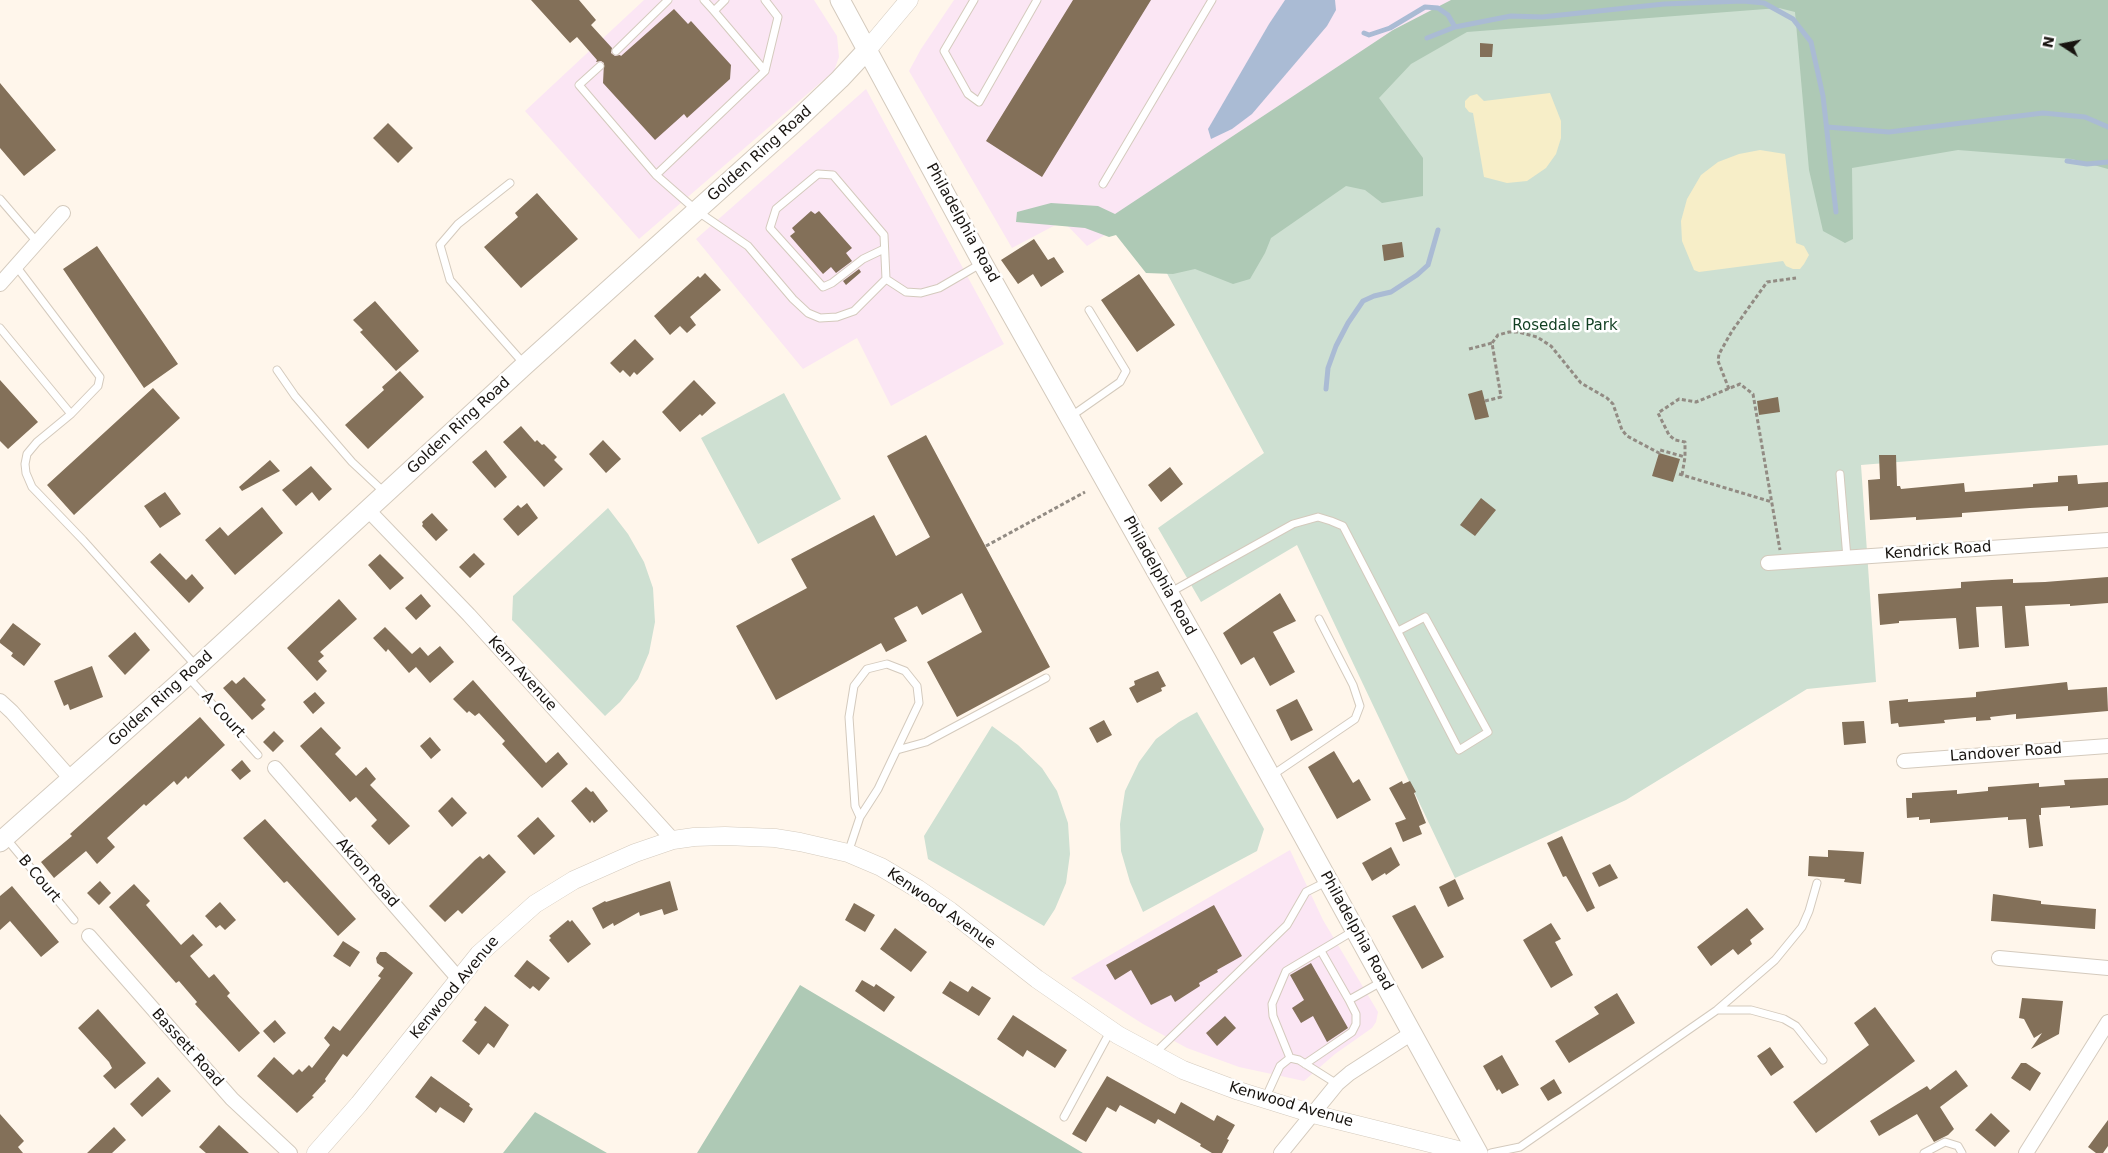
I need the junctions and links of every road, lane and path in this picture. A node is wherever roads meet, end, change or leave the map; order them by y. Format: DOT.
graph roads {
  1 [pos="668,0"];
  2 [pos="704,0"];
  3 [pos="726,0"];
  4 [pos="765,0"];
  5 [pos="840,0"];
  6 [pos="909,0"];
  7 [pos="974,0"];
  8 [pos="1037,0"];
  9 [pos="1212,0"];
  10 [pos="714,11"];
  11 [pos="867,50"];
  12 [pos="616,51"];
  13 [pos="600,66"];
  14 [pos="766,71"];
  15 [pos="656,175"];
  16 [pos="510,182"];
  17 [pos="1103,184"];
  18 [pos="0,200"];
  19 [pos="697,211"];
  20 [pos="62,213"];
  21 [pos="37,242"];
  22 [pos="884,249"];
  23 [pos="982,262"];
  24 [pos="16,266"];
  25 [pos="1796,278"];
  26 [pos="886,279"];
  27 [pos="0,284"];
  28 [pos="1089,310"];
  29 [pos="0,328"];
  30 [pos="1492,343"];
  31 [pos="1469,349"];
  32 [pos="525,365"];
  33 [pos="277,370"];
  34 [pos="1729,389"];
  35 [pos="1485,401"];
  36 [pos="71,414"];
  37 [pos="1070,417"];
  38 [pos="1685,458"];
  39 [pos="1840,474"];
  40 [pos="1085,492"];
  41 [pos="386,494"];
  42 [pos="1772,502"];
  43 [pos="368,510"];
  44 [pos="2108,540"];
  45 [pos="986,546"];
  46 [pos="1847,558"];
  47 [pos="1775,562"];
  48 [pos="1169,593"];
  49 [pos="1319,619"];
  50 [pos="1398,631"];
  51 [pos="192,672"];
  52 [pos="1046,678"];
  53 [pos="0,701"];
  54 [pos="2108,746"];
  55 [pos="897,750"];
  56 [pos="258,755"];
  57 [pos="1904,761"];
  58 [pos="275,768"];
  59 [pos="1270,776"];
  60 [pos="71,780"];
  61 [pos="860,817"];
  62 [pos="3,840"];
  63 [pos="673,840"];
  64 [pos="848,853"];
  65 [pos="1328,881"];
  66 [pos="1817,883"];
  67 [pos="74,920"];
  68 [pos="1355,929"];
  69 [pos="89,936"];
  70 [pos="1320,951"];
  71 [pos="1999,958"];
  72 [pos="2108,968"];
  73 [pos="458,978"];
  74 [pos="1383,981"];
  75 [pos="1350,1000"];
  76 [pos="1717,1010"];
  77 [pos="2108,1022"];
  78 [pos="1111,1030"];
  79 [pos="1412,1033"];
  80 [pos="1152,1055"];
  81 [pos="1290,1058"];
  82 [pos="1823,1060"];
  83 [pos="1306,1064"];
  84 [pos="1337,1084"];
  85 [pos="1264,1099"];
  86 [pos="1313,1114"];
  87 [pos="1064,1117"];
  88 [pos="1518,1150"];
  89 [pos="290,1153"];
  90 [pos="316,1153"];
  91 [pos="1281,1153"];
  92 [pos="1470,1153"];
  93 [pos="1478,1153"];
  94 [pos="1490,1153"];
  95 [pos="1924,1153"];
  96 [pos="1962,1153"];
  97 [pos="2026,1153"];
  1 -- 12 [label="lane"];
  2 -- 10 [label="lane"];
  3 -- 10 [label="lane"];
  4 -- 14 [label="lane"];
  5 -- 11 [label="main road, Philadelphia Road"];
  6 -- 11 [label="street, Golden Ring Road"];
  7 -- 8 [label="lane"];
  9 -- 17 [label="lane"];
  10 -- 14 [label="lane"];
  11 -- 19 [label="main road, Golden Ring Road"];
  11 -- 23 [label="main road, Philadelphia Road"];
  13 -- 15 [label="lane"];
  14 -- 15 [label="lane"];
  15 -- 19 [label="lane"];
  16 -- 32 [label="lane"];
  18 -- 21 [label="lane"];
  19 -- 26 [label="lane"];
  19 -- 32 [label="main road, Golden Ring Road"];
  20 -- 21 [label="street"];
  21 -- 24 [label="street"];
  22 -- 22 [label="lane"];
  22 -- 26 [label="lane"];
  23 -- 26 [label="lane"];
  23 -- 37 [label="main road, Philadelphia Road"];
  24 -- 27 [label="street"];
  24 -- 36 [label="lane, A Court"];
  25 -- 34 [label="path"];
  28 -- 37 [label="lane"];
  29 -- 36 [label="lane"];
  30 -- 31 [label="path"];
  30 -- 35 [label="path"];
  30 -- 38 [label="path"];
  32 -- 41 [label="main road, Golden Ring Road"];
  33 -- 41 [label="lane"];
  34 -- 38 [label="path"];
  34 -- 42 [label="path"];
  36 -- 51 [label="lane, A Court"];
  37 -- 48 [label="main road, Philadelphia Road"];
  38 -- 42 [label="path"];
  39 -- 46 [label="lane"];
  40 -- 45 [label="path"];
  41 -- 43 [label="main road, Golden Ring Road"];
  42 -- 47 [label="path"];
  43 -- 51 [label="main road, Golden Ring Road"];
  43 -- 63 [label="street, Kern Avenue"];
  44 -- 46 [label="street, Kendrick Road"];
  46 -- 47 [label="street, Kendrick Road"];
  48 -- 50 [label="lane"];
  48 -- 59 [label="main road, Philadelphia Road"];
  49 -- 59 [label="lane"];
  50 -- 50 [label="lane"];
  51 -- 56 [label="lane, A Court"];
  51 -- 60 [label="main road, Golden Ring Road"];
  52 -- 55 [label="lane"];
  53 -- 60 [label="street"];
  54 -- 57 [label="street, Landover Road"];
  55 -- 61 [label="lane"];
  55 -- 61 [label="lane"];
  58 -- 73 [label="street, Akron Road"];
  59 -- 65 [label="main road, Philadelphia Road"];
  60 -- 62 [label="main road, Golden Ring Road"];
  61 -- 64 [label="lane"];
  62 -- 67 [label="lane, B Court"];
  63 -- 64 [label="street, Kenwood Avenue"];
  63 -- 73 [label="street, Kenwood Avenue"];
  64 -- 78 [label="street, Kenwood Avenue"];
  65 -- 68 [label="main road, Philadelphia Road"];
  65 -- 80 [label="lane"];
  66 -- 76 [label="lane"];
  68 -- 70 [label="lane"];
  68 -- 74 [label="main road, Philadelphia Road"];
  69 -- 89 [label="street, Bassett Road"];
  70 -- 75 [label="lane"];
  70 -- 81 [label="lane"];
  71 -- 72 [label="street"];
  73 -- 90 [label="street, Kenwood Avenue"];
  74 -- 75 [label="lane"];
  74 -- 79 [label="main road, Philadelphia Road"];
  75 -- 83 [label="lane"];
  76 -- 82 [label="lane"];
  76 -- 88 [label="lane"];
  77 -- 97 [label="street"];
  78 -- 80 [label="street, Kenwood Avenue"];
  78 -- 87 [label="lane"];
  79 -- 84 [label="street"];
  79 -- 93 [label="main road, Philadelphia Road"];
  80 -- 85 [label="street, Kenwood Avenue"];
  81 -- 83 [label="lane"];
  81 -- 85 [label="lane"];
  83 -- 84 [label="lane"];
  84 -- 86 [label="street"];
  85 -- 86 [label="street, Kenwood Avenue"];
  86 -- 91 [label="street"];
  86 -- 92 [label="street, Kenwood Avenue"];
  88 -- 94 [label="lane"];
  95 -- 96 [label="lane"];
}
